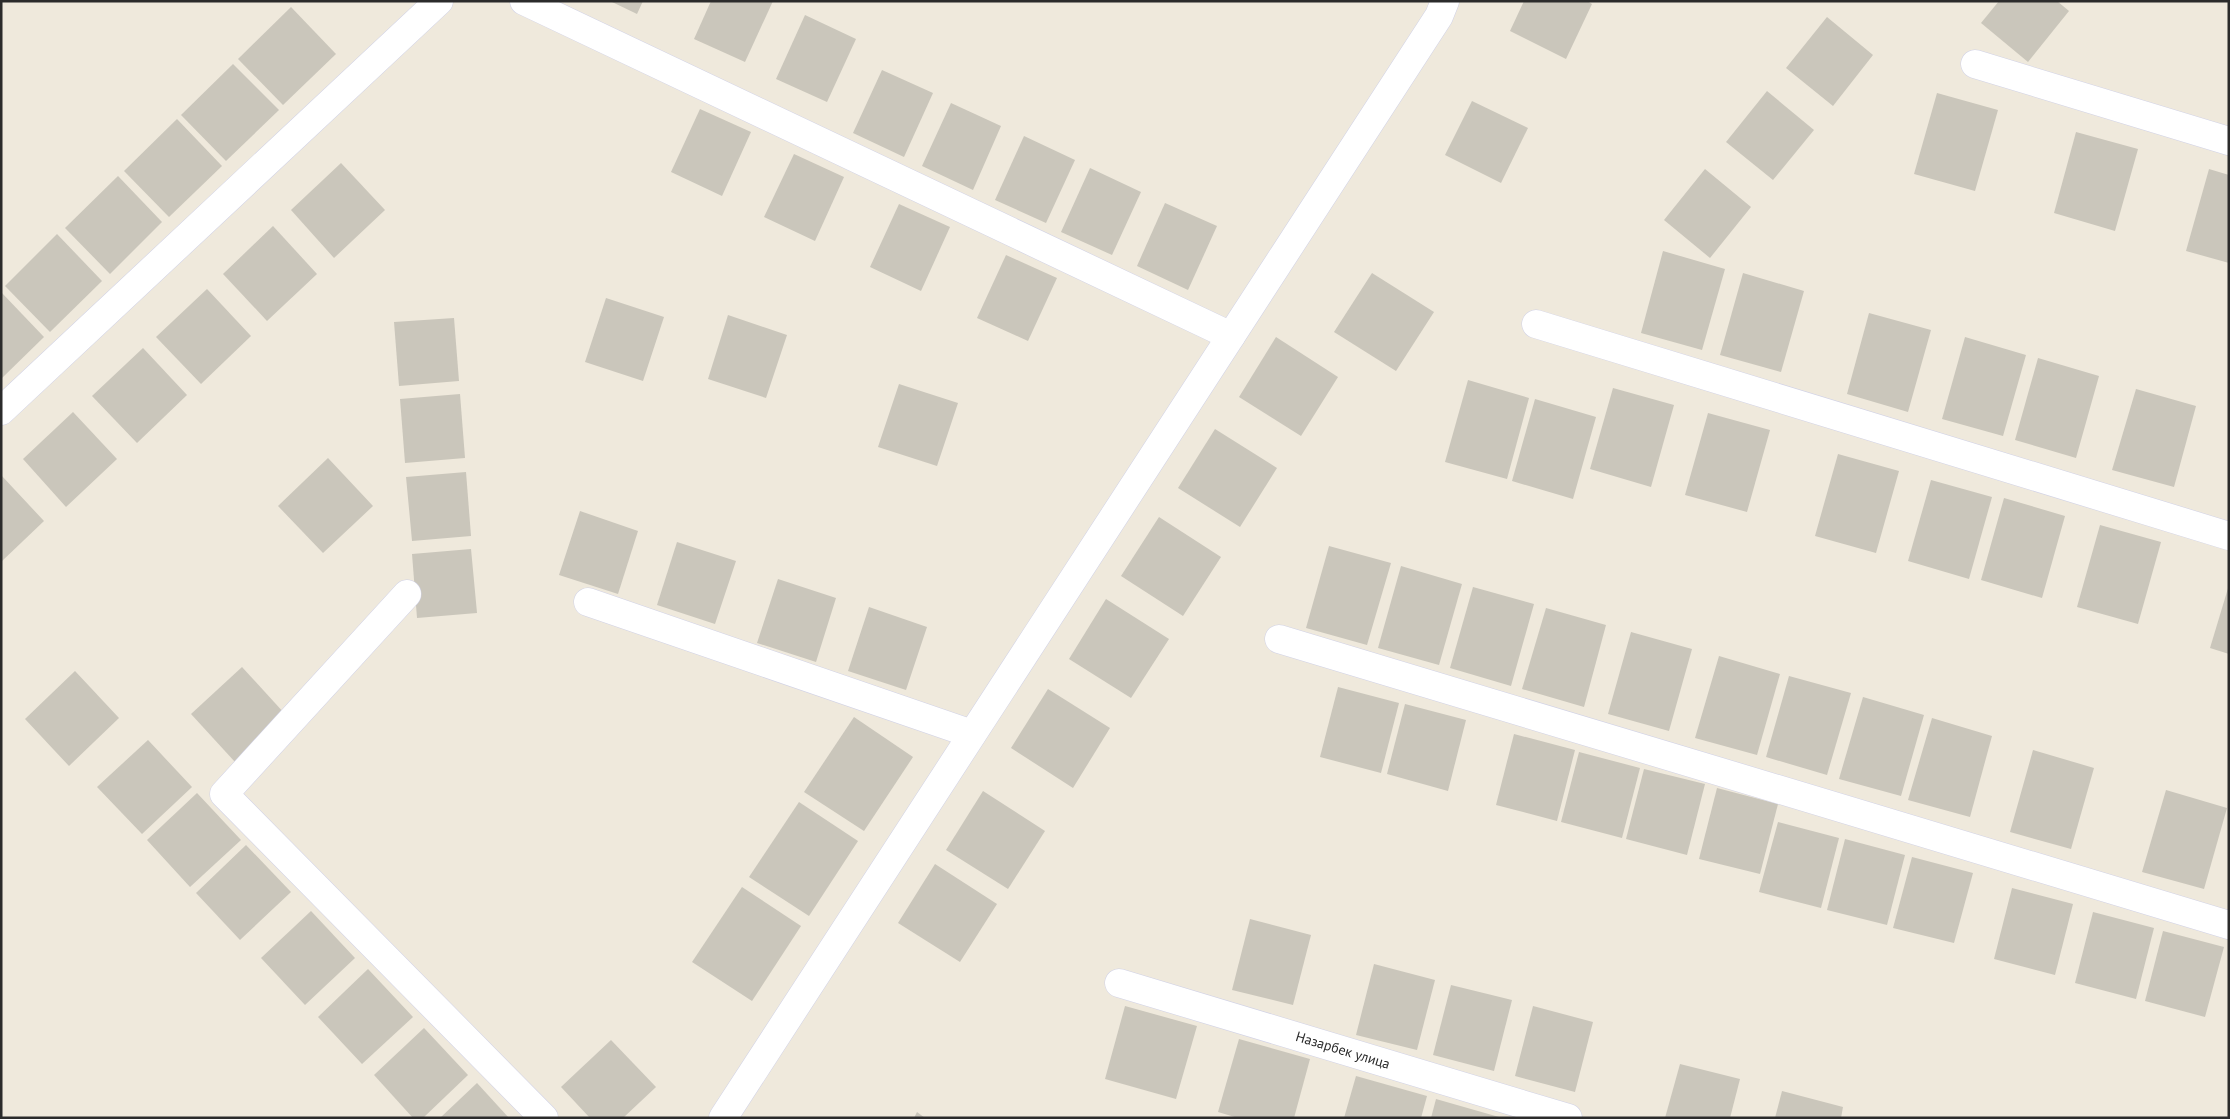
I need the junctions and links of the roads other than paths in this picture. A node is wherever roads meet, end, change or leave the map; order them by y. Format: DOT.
graph roads {
  1 [pos="439,1"];
  2 [pos="524,1"];
  3 [pos="1445,1"];
  4 [pos="1975,64"];
  5 [pos="2229,141"];
  6 [pos="1536,324"];
  7 [pos="1231,336"];
  8 [pos="1,411"];
  9 [pos="2229,536"];
  10 [pos="407,594"];
  11 [pos="588,602"];
  12 [pos="1280,639"];
  13 [pos="972,734"];
  14 [pos="2229,926"];
  15 [pos="1119,983"];
  16 [pos="544,1118"];
  17 [pos="723,1118"];
  18 [pos="1568,1118"];
  1 -- 8 [label="street"];
  2 -- 7 [label="street"];
  3 -- 7 [label="street"];
  4 -- 5 [label="street"];
  6 -- 9 [label="street"];
  7 -- 13 [label="street"];
  10 -- 16 [label="street"];
  11 -- 13 [label="street"];
  12 -- 14 [label="street"];
  13 -- 17 [label="street"];
  15 -- 18 [label="street, Назарбек улица"];
}
